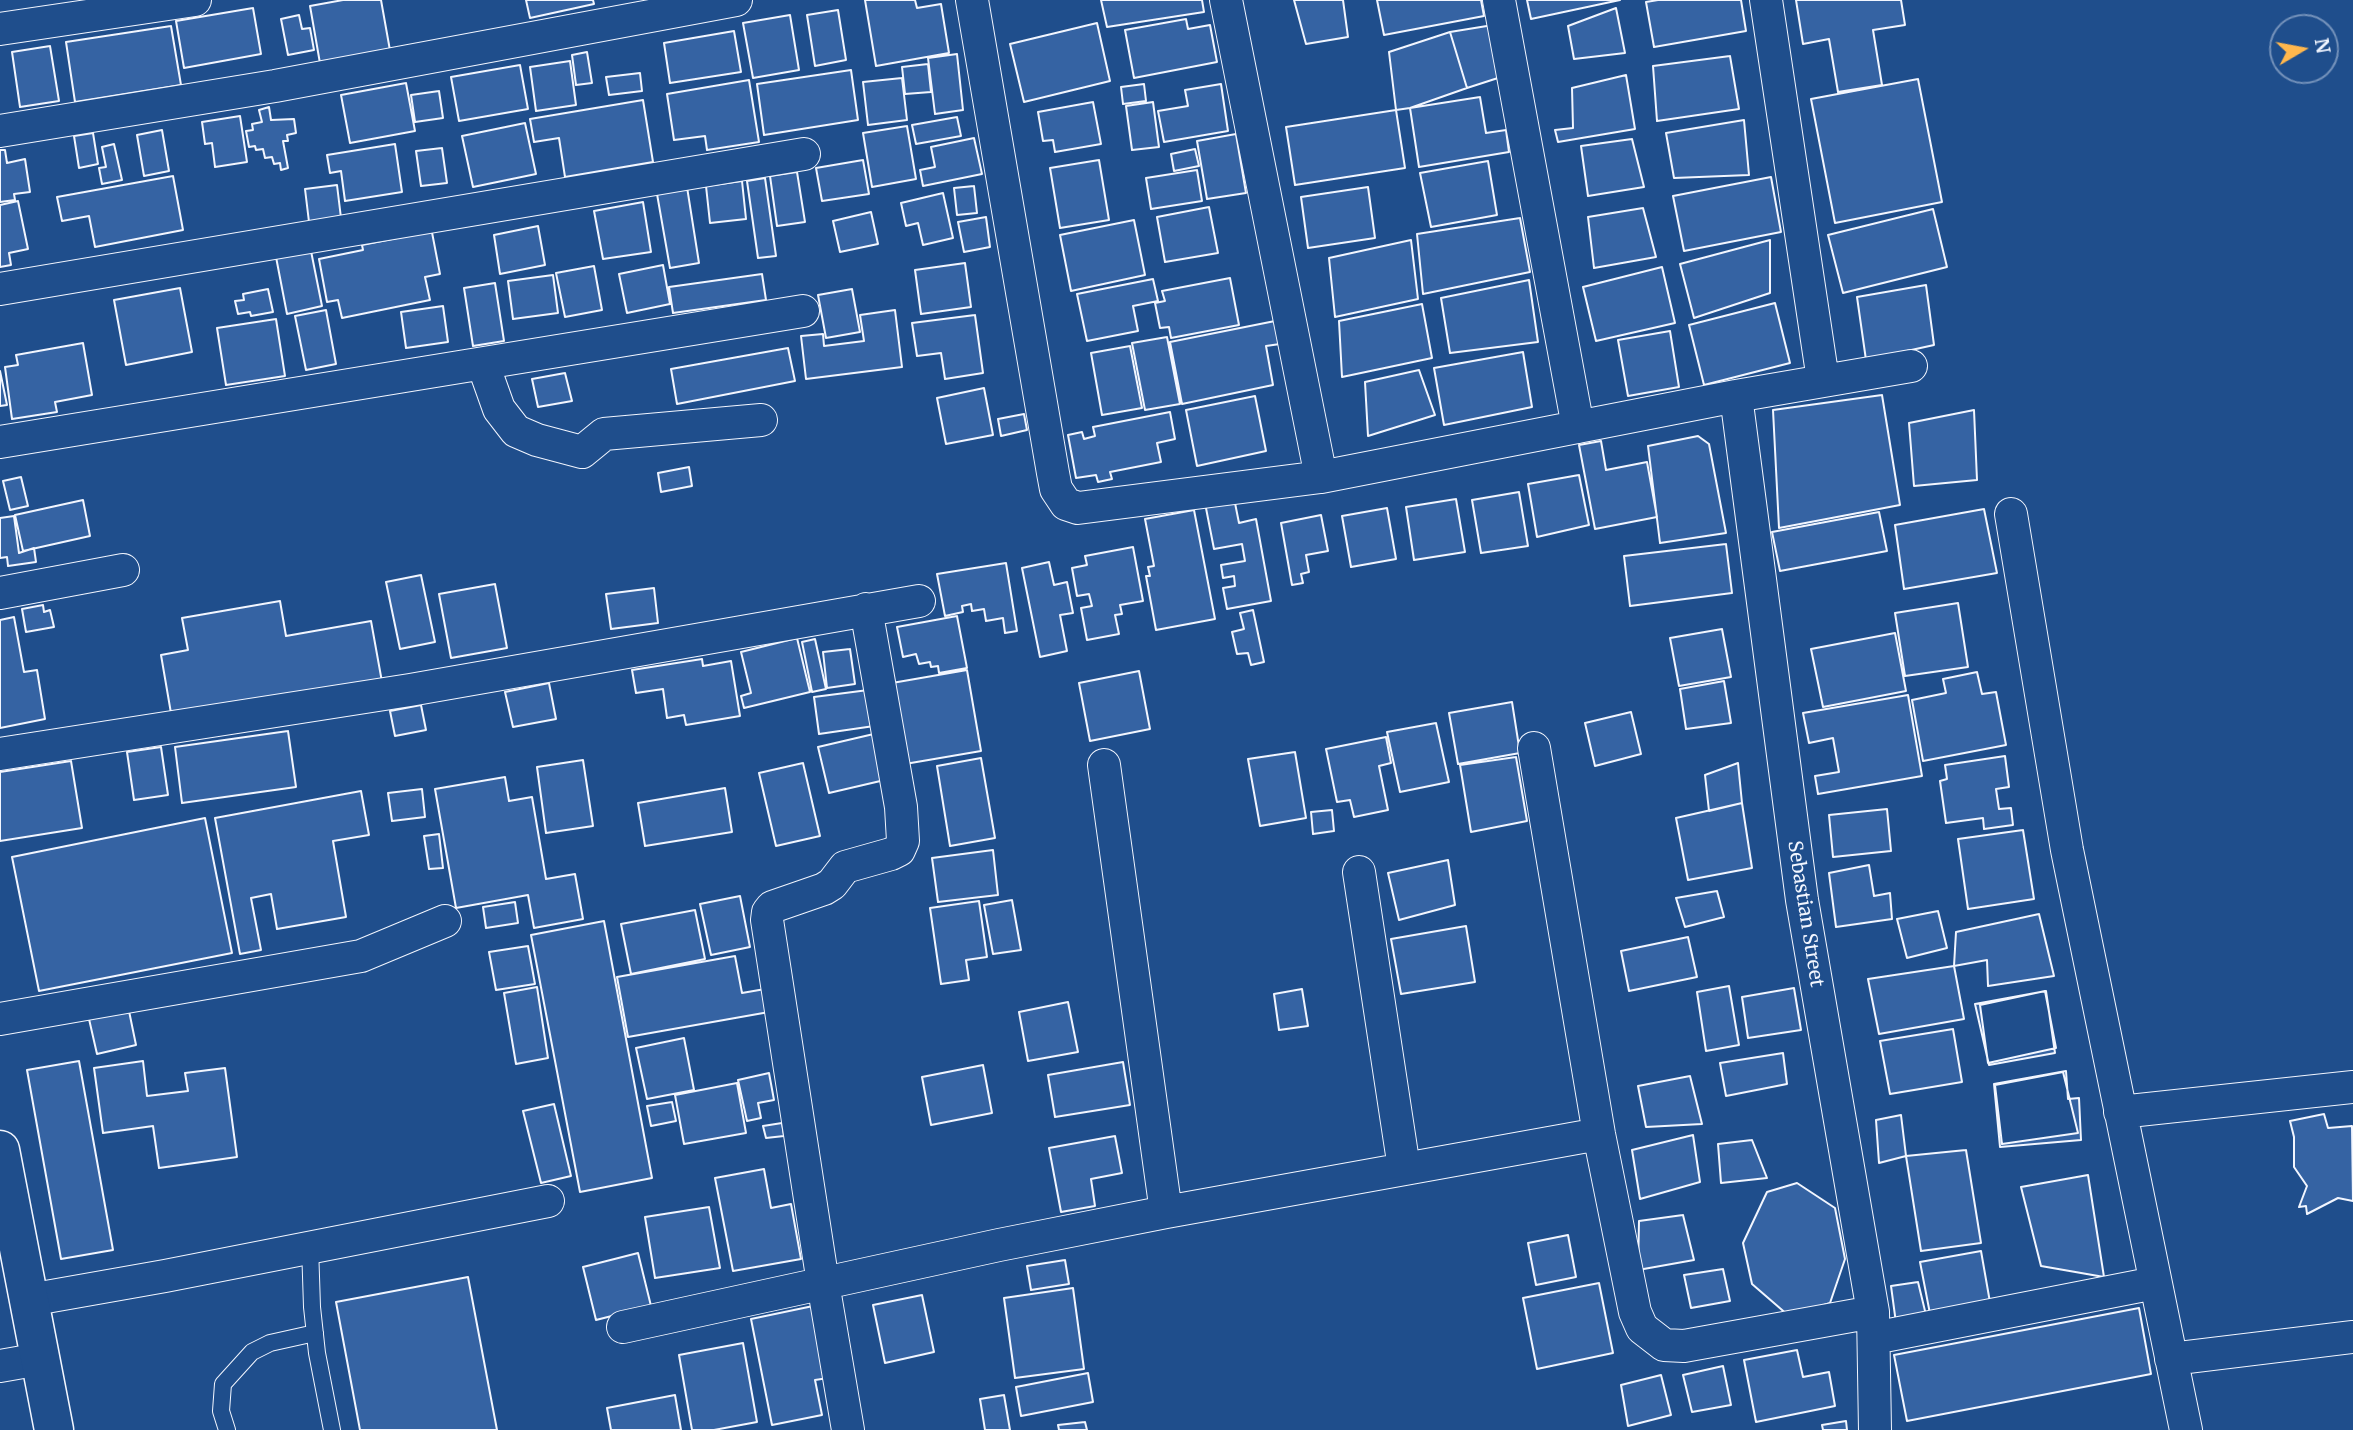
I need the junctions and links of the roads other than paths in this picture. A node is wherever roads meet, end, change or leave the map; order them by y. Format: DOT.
graph roads {
  1 [pos="195,0"];
  2 [pos="736,0"];
  3 [pos="972,0"];
  4 [pos="1226,0"];
  5 [pos="1499,0"];
  6 [pos="1766,0"];
  7 [pos="17,18"];
  8 [pos="0,131"];
  9 [pos="804,154"];
  10 [pos="0,289"];
  11 [pos="803,311"];
  12 [pos="483,364"];
  13 [pos="1911,366"];
  14 [pos="1823,380"];
  15 [pos="1736,396"];
  16 [pos="761,420"];
  17 [pos="1578,428"];
  18 [pos="0,442"];
  19 [pos="1321,477"];
  20 [pos="2011,514"];
  21 [pos="124,570"];
  22 [pos="0,593"];
  23 [pos="919,601"];
  24 [pos="866,609"];
  25 [pos="1534,748"];
  26 [pos="0,754"];
  27 [pos="1104,765"];
  28 [pos="1359,872"];
  29 [pos="445,921"];
  30 [pos="0,1019"];
  31 [pos="2353,1087"];
  32 [pos="2120,1112"];
  33 [pos="1600,1134"];
  34 [pos="0,1150"];
  35 [pos="1404,1168"];
  36 [pos="548,1201"];
  37 [pos="1166,1212"];
  38 [pos="310,1246"];
  39 [pos="823,1283"];
  40 [pos="2155,1283"];
  41 [pos="29,1300"];
  42 [pos="1874,1325"];
  43 [pos="623,1327"];
  44 [pos="315,1332"];
  45 [pos="2353,1336"];
  46 [pos="40,1359"];
  47 [pos="2171,1359"];
  48 [pos="0,1366"];
  49 [pos="54,1430"];
  50 [pos="227,1430"];
  51 [pos="332,1430"];
  52 [pos="848,1430"];
  53 [pos="1875,1430"];
  54 [pos="2186,1430"];
  1 -- 7 [label="street"];
  2 -- 8 [label="street"];
  3 -- 19 [label="street"];
  4 -- 19 [label="street"];
  5 -- 17 [label="street"];
  6 -- 14 [label="street"];
  9 -- 10 [label="street"];
  11 -- 12 [label="street"];
  12 -- 16 [label="street"];
  12 -- 18 [label="street"];
  13 -- 14 [label="street"];
  14 -- 15 [label="street"];
  15 -- 17 [label="street"];
  15 -- 42 [label="street, Sebastian Street"];
  17 -- 19 [label="street"];
  20 -- 32 [label="street"];
  21 -- 22 [label="street"];
  23 -- 24 [label="street"];
  24 -- 26 [label="street"];
  24 -- 39 [label="street"];
  25 -- 33 [label="street"];
  27 -- 37 [label="street"];
  28 -- 35 [label="street"];
  29 -- 30 [label="street"];
  31 -- 32 [label="street"];
  32 -- 40 [label="street"];
  33 -- 35 [label="street"];
  33 -- 42 [label="street"];
  34 -- 41 [label="street"];
  35 -- 37 [label="street"];
  36 -- 38 [label="street"];
  37 -- 39 [label="street"];
  38 -- 41 [label="street"];
  38 -- 44 [label="lane"];
  39 -- 43 [label="street"];
  39 -- 52 [label="street"];
  40 -- 42 [label="street"];
  40 -- 47 [label="street"];
  41 -- 46 [label="street"];
  42 -- 53 [label="street, Sebastian Street"];
  44 -- 50 [label="lane"];
  44 -- 51 [label="lane"];
  45 -- 47 [label="street"];
  46 -- 48 [label="street"];
  46 -- 49 [label="street"];
  47 -- 54 [label="street"];
}
